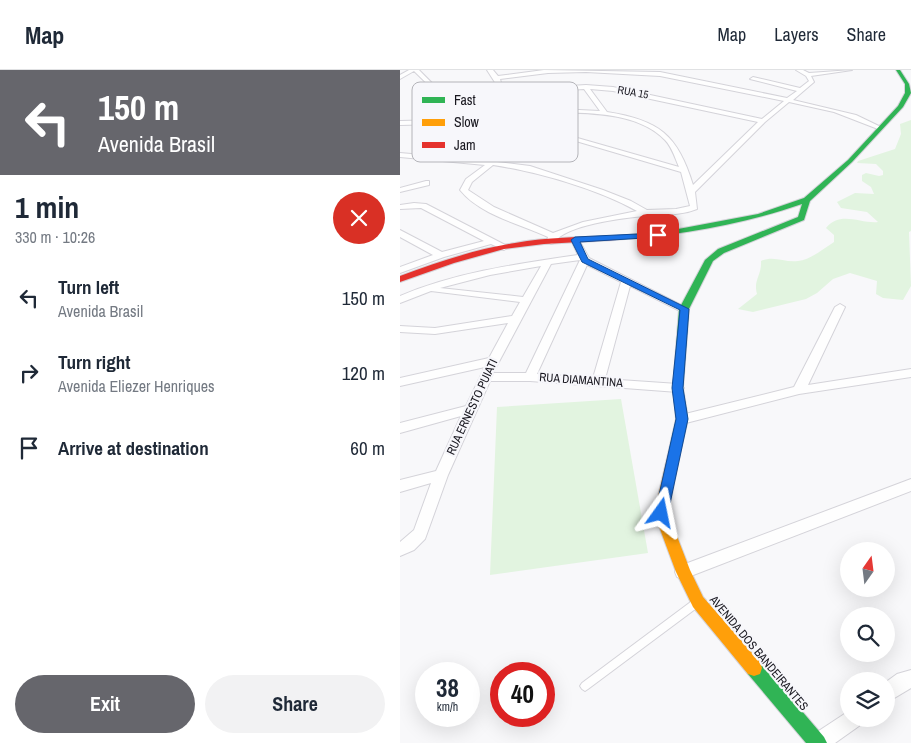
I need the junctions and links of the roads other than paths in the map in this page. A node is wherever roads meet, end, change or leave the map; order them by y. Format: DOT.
graph roads {
  1 [pos="414,70"];
  2 [pos="490,70"];
  3 [pos="799,70"];
  4 [pos="849,70"];
  5 [pos="898,70"];
  6 [pos="808,76"];
  7 [pos="400,78"];
  8 [pos="498,78"];
  9 [pos="753,79"];
  10 [pos="428,82"];
  11 [pos="499,82"];
  12 [pos="578,87"];
  13 [pos="586,87"];
  14 [pos="802,90"];
  15 [pos="789,100"];
  16 [pos="578,112"];
  17 [pos="604,112"];
  18 [pos="763,121"];
  19 [pos="880,128"];
  20 [pos="578,140"];
  21 [pos="480,162"];
  22 [pos="492,163"];
  23 [pos="682,170"];
  24 [pos="426,183"];
  25 [pos="400,190"];
  26 [pos="691,191"];
  27 [pos="807,200"];
  28 [pos="400,207"];
  29 [pos="646,213"];
  30 [pos="400,233"];
  31 [pos="552,238"];
  32 [pos="575,240"];
  33 [pos="493,241"];
  34 [pos="504,247"];
  35 [pos="441,255"];
  36 [pos="584,259"];
  37 [pos="547,262"];
  38 [pos="400,270"];
  39 [pos="400,279"];
  40 [pos="626,282"];
  41 [pos="427,289"];
  42 [pos="400,300"];
  43 [pos="526,300"];
  44 [pos="840,307"];
  45 [pos="684,309"];
  46 [pos="515,319"];
  47 [pos="400,329"];
  48 [pos="493,360"];
  49 [pos="911,373"];
  50 [pos="530,377"];
  51 [pos="485,378"];
  52 [pos="598,381"];
  53 [pos="400,382"];
  54 [pos="678,388"];
  55 [pos="799,390"];
  56 [pos="472,409"];
  57 [pos="682,419"];
  58 [pos="400,428"];
  59 [pos="440,475"];
  60 [pos="911,485"];
  61 [pos="400,486"];
  62 [pos="400,549"];
  63 [pos="683,572"];
  64 [pos="698,602"];
  65 [pos="911,679"];
  66 [pos="585,686"];
  67 [pos="895,688"];
  68 [pos="841,727"];
  69 [pos="818,743"];
  1 -- 7 [label="street"];
  1 -- 10 [label="street"];
  2 -- 8 [label="street"];
  3 -- 6 [label="street"];
  4 -- 6 [label="street"];
  5 -- 19 [label="street"];
  6 -- 14 [label="street"];
  8 -- 11 [label="street"];
  8 -- 15 [label="street"];
  9 -- 14 [label="street"];
  12 -- 13 [label="street, RUA 15"];
  13 -- 17 [label="street"];
  13 -- 18 [label="street, RUA 15"];
  14 -- 15 [label="street"];
  15 -- 18 [label="street"];
  15 -- 19 [label="street"];
  16 -- 17 [label="street"];
  17 -- 23 [label="street"];
  18 -- 26 [label="street"];
  19 -- 27 [label="street"];
  20 -- 23 [label="street"];
  21 -- 22 [label="street"];
  22 -- 29 [label="street"];
  22 -- 31 [label="street"];
  23 -- 26 [label="street"];
  24 -- 25 [label="street"];
  26 -- 29 [label="street"];
  27 -- 32 [label="street"];
  27 -- 45 [label="street, AVENIDA DOS BANDEIRANTES"];
  28 -- 33 [label="street"];
  29 -- 31 [label="street"];
  30 -- 35 [label="street"];
  31 -- 32 [label="street"];
  31 -- 34 [label="street"];
  32 -- 36 [label="street"];
  33 -- 34 [label="street"];
  33 -- 35 [label="street"];
  34 -- 39 [label="street"];
  35 -- 38 [label="street"];
  36 -- 37 [label="street"];
  36 -- 40 [label="street"];
  36 -- 50 [label="street"];
  37 -- 41 [label="street"];
  37 -- 43 [label="street, RUA ERNESTO PUIATI"];
  40 -- 45 [label="street"];
  40 -- 52 [label="street"];
  41 -- 42 [label="street"];
  41 -- 43 [label="street"];
  43 -- 46 [label="street, RUA ERNESTO PUIATI"];
  44 -- 55 [label="street"];
  45 -- 54 [label="street, AVENIDA DOS BANDEIRANTES"];
  46 -- 47 [label="street"];
  46 -- 48 [label="street, RUA ERNESTO PUIATI"];
  48 -- 51 [label="street, RUA ERNESTO PUIATI"];
  48 -- 53 [label="street"];
  49 -- 55 [label="street"];
  50 -- 51 [label="street, RUA DIAMANTINA"];
  50 -- 52 [label="street, RUA DIAMANTINA"];
  51 -- 56 [label="street, RUA ERNESTO PUIATI"];
  52 -- 54 [label="street, RUA DIAMANTINA"];
  54 -- 57 [label="street, AVENIDA DOS BANDEIRANTES"];
  55 -- 57 [label="street"];
  56 -- 58 [label="street"];
  56 -- 59 [label="street, RUA ERNESTO PUIATI"];
  57 -- 63 [label="street, AVENIDA DOS BANDEIRANTES"];
  59 -- 61 [label="street"];
  59 -- 62 [label="street, RUA ERNESTO PUIATI"];
  60 -- 63 [label="street"];
  63 -- 64 [label="street, AVENIDA DOS BANDEIRANTES"];
  64 -- 66 [label="lane"];
  64 -- 69 [label="street, AVENIDA DOS BANDEIRANTES"];
  65 -- 67 [label="street"];
  68 -- 69 [label="street"];
}
